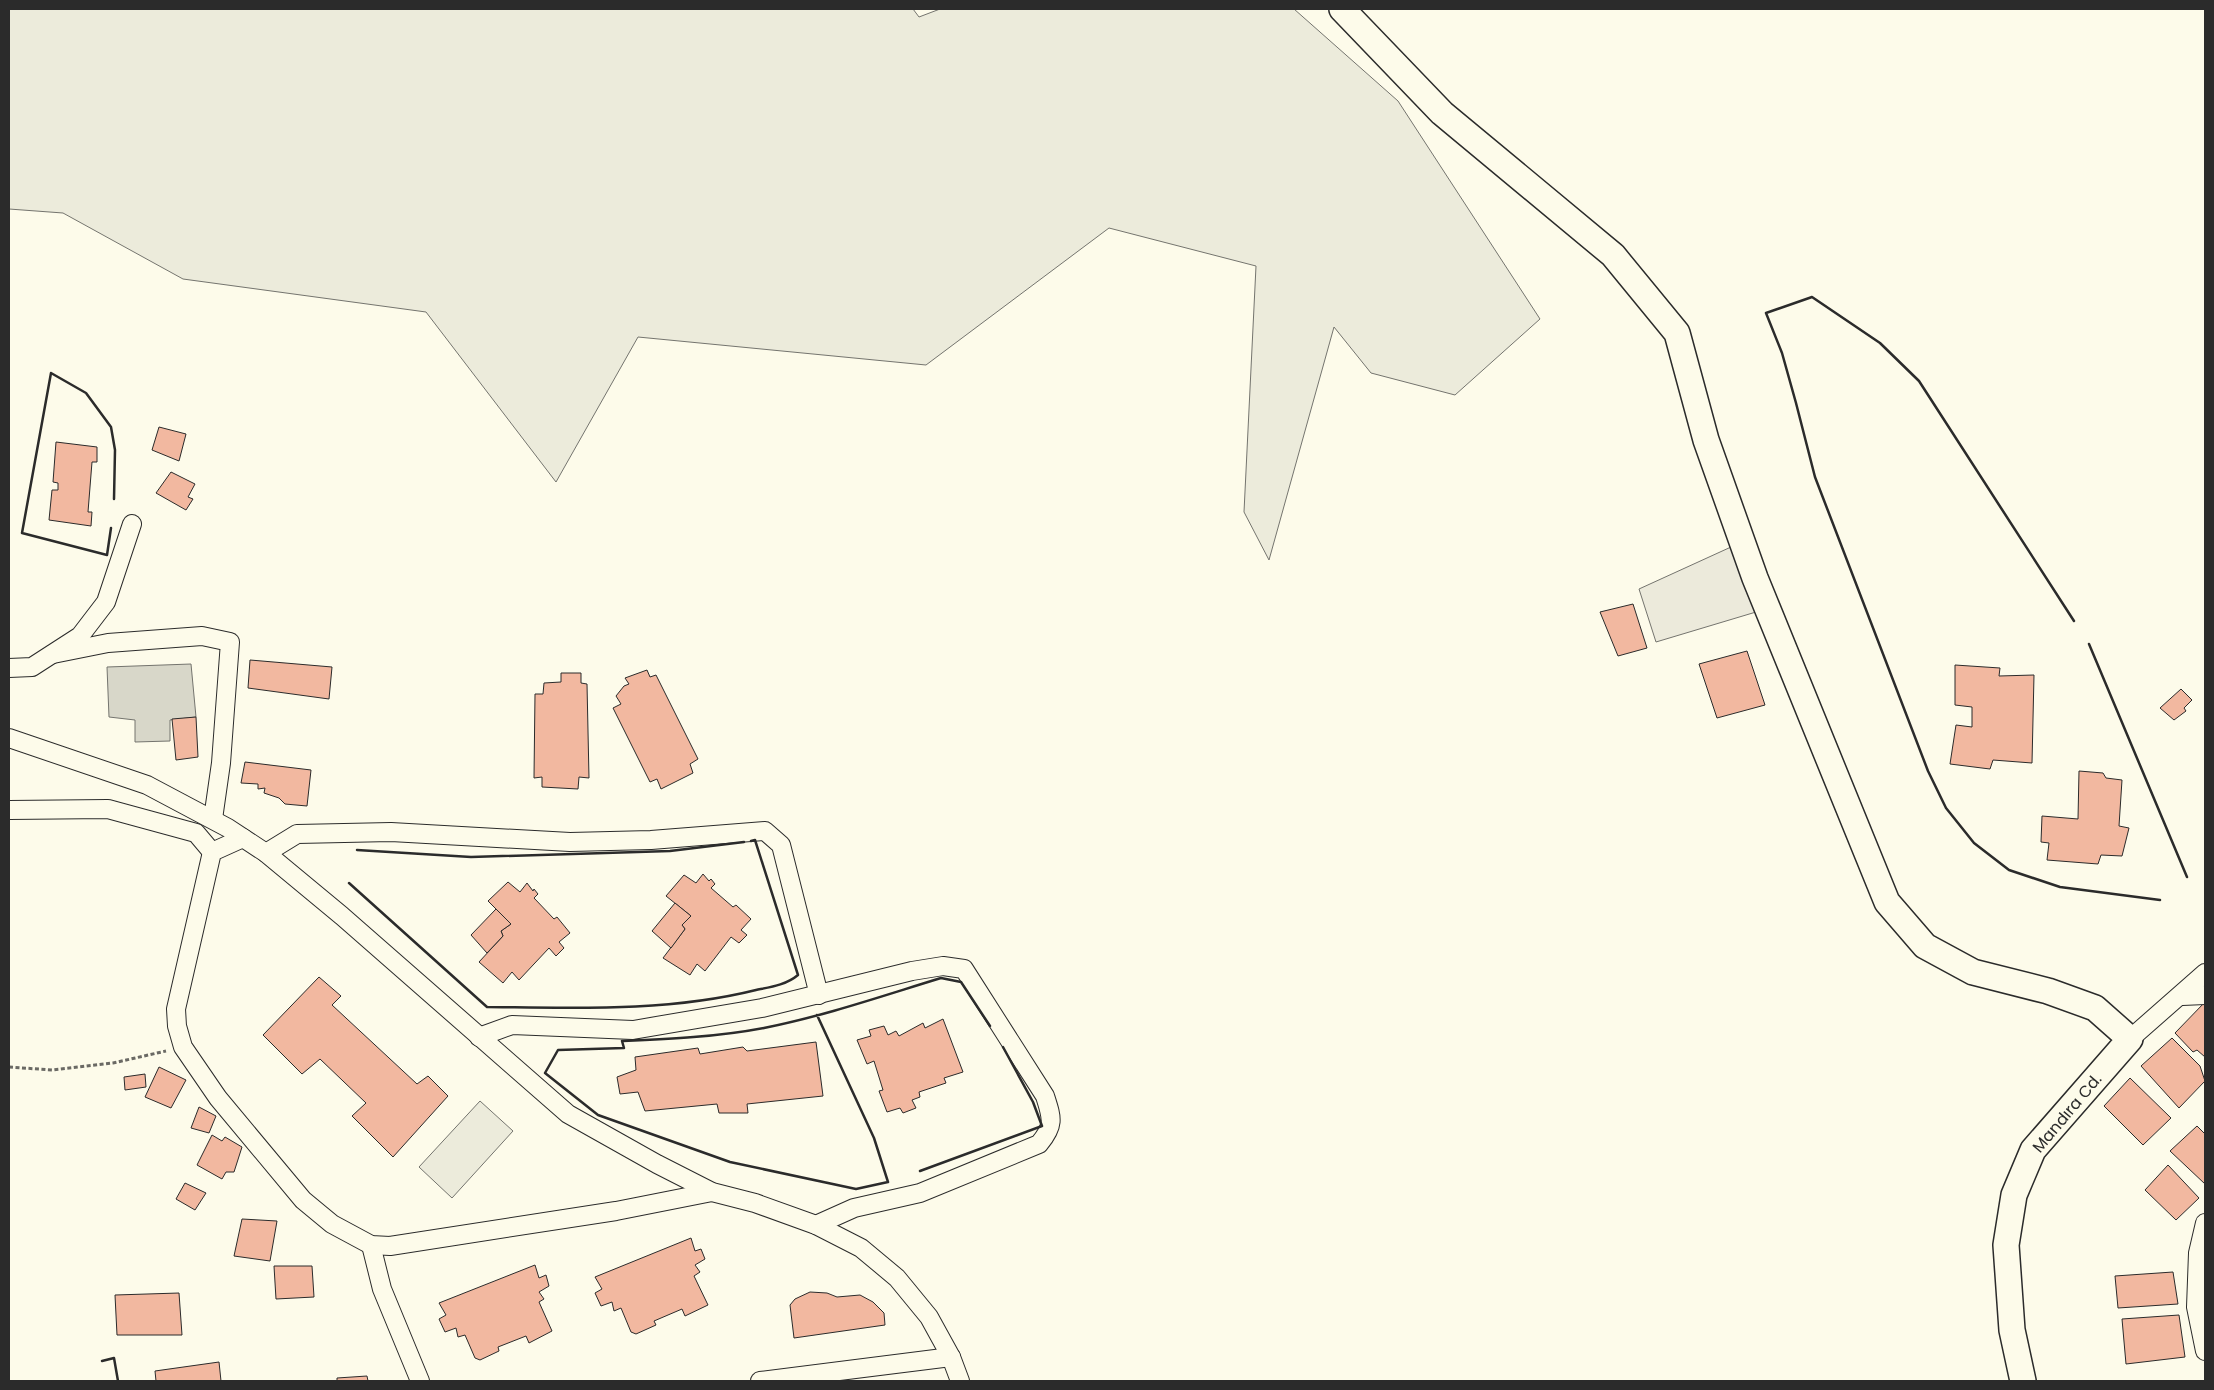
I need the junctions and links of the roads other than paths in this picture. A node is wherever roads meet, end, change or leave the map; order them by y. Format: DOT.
graph roads {
  1 [pos="1342,9"];
  2 [pos="132,524"];
  3 [pos="53,654"];
  4 [pos="9,668"];
  5 [pos="9,738"];
  6 [pos="9,810"];
  7 [pos="213,820"];
  8 [pos="244,838"];
  9 [pos="212,852"];
  10 [pos="266,853"];
  11 [pos="2205,973"];
  12 [pos="2192,993"];
  13 [pos="819,995"];
  14 [pos="479,1037"];
  15 [pos="2130,1039"];
  16 [pos="712,1192"];
  17 [pos="2205,1223"];
  18 [pos="816,1225"];
  19 [pos="371,1245"];
  20 [pos="2205,1351"];
  21 [pos="951,1357"];
  22 [pos="420,1381"];
  23 [pos="760,1381"];
  24 [pos="960,1381"];
  25 [pos="2022,1381"];
  1 -- 15 [label="street"];
  2 -- 3 [label="street"];
  3 -- 4 [label="street"];
  3 -- 7 [label="street"];
  5 -- 7 [label="street"];
  6 -- 9 [label="street"];
  7 -- 8 [label="street"];
  8 -- 9 [label="street"];
  8 -- 10 [label="street"];
  9 -- 19 [label="street"];
  10 -- 13 [label="street"];
  10 -- 14 [label="street"];
  11 -- 12 [label="street, Mandıra Cd."];
  12 -- 15 [label="street, Mandıra Cd."];
  13 -- 14 [label="street"];
  13 -- 18 [label="street"];
  14 -- 16 [label="street"];
  15 -- 25 [label="street, Mandıra Cd."];
  16 -- 18 [label="street"];
  16 -- 19 [label="street"];
  17 -- 20 [label="street"];
  18 -- 21 [label="street"];
  19 -- 22 [label="street"];
  21 -- 23 [label="street"];
  21 -- 24 [label="street"];
}
